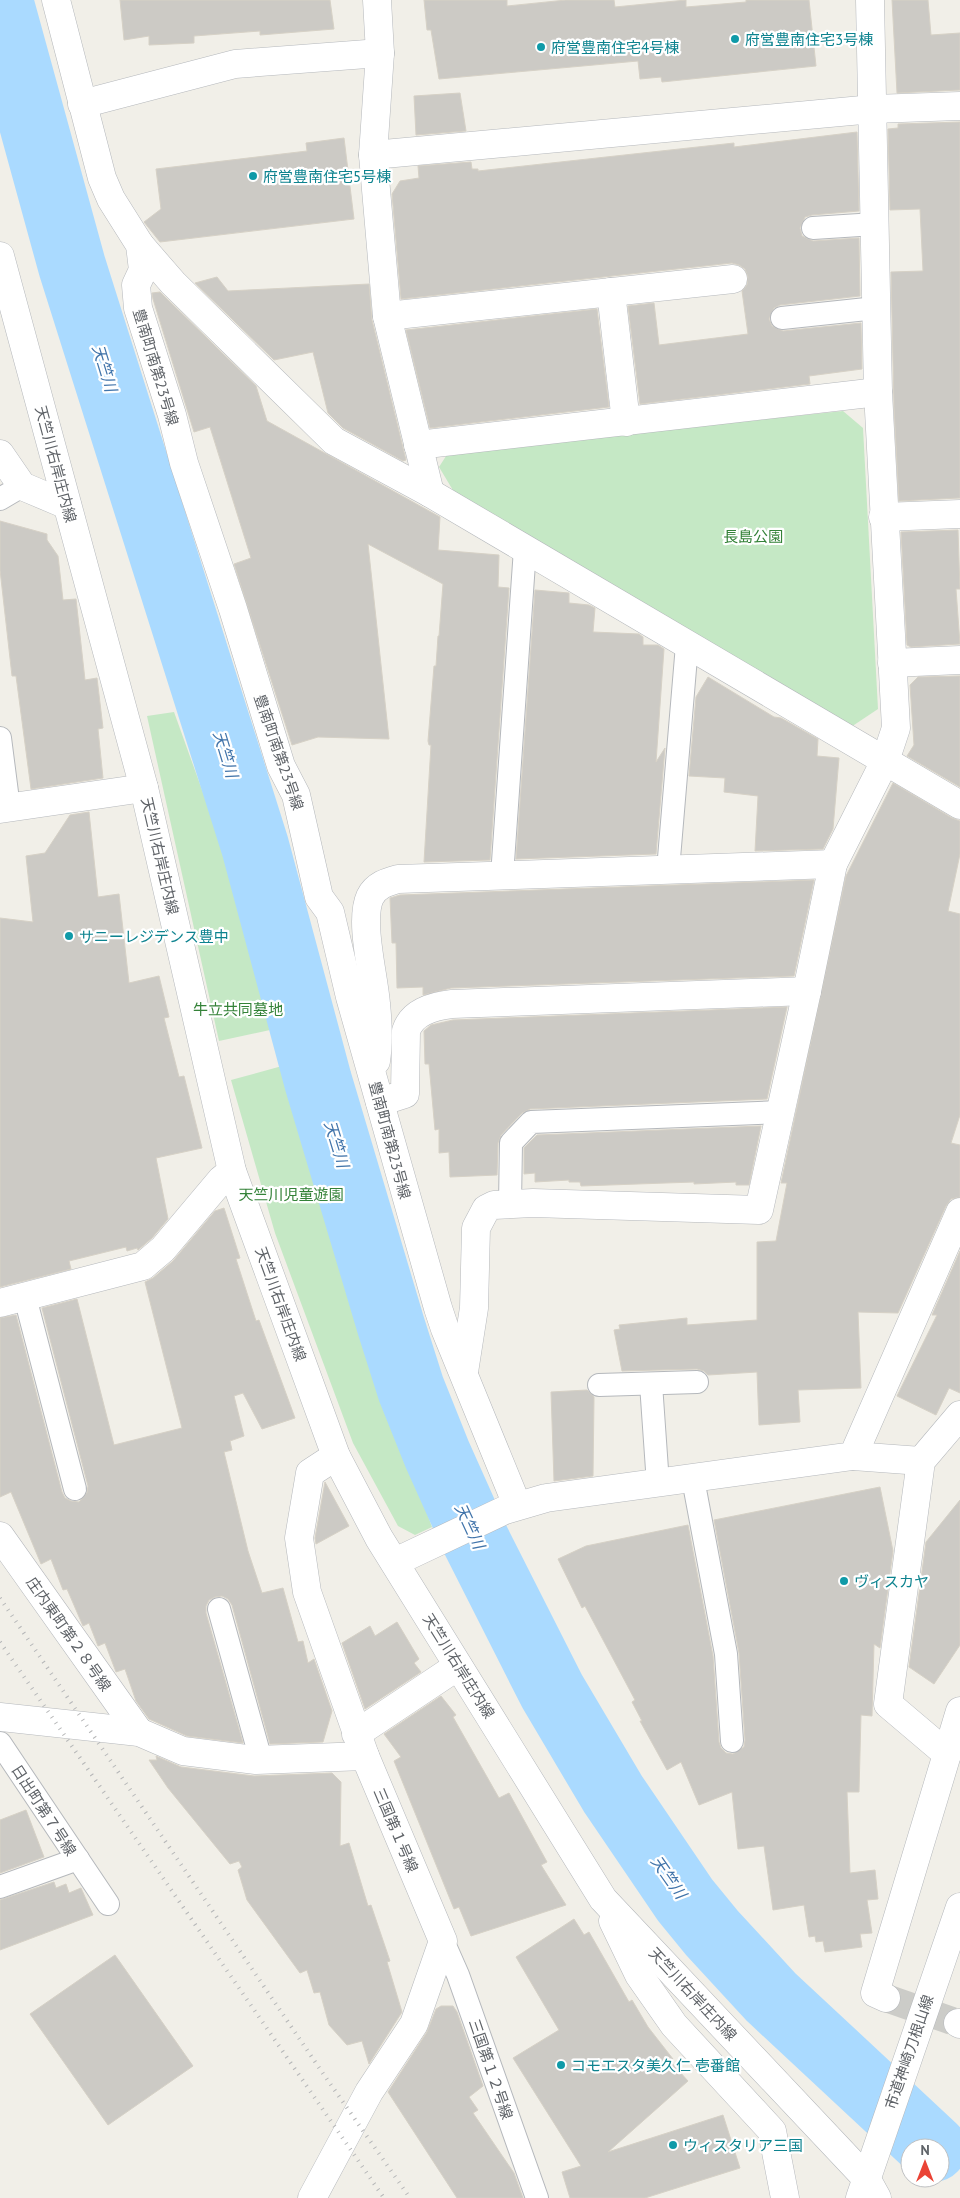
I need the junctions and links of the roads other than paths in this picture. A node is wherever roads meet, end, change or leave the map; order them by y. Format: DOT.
graph roads {
  1 [pos="56,0"];
  2 [pos="376,0"];
  3 [pos="870,0"];
  4 [pos="380,53"];
  5 [pos="82,104"];
  6 [pos="960,106"];
  7 [pos="873,109"];
  8 [pos="373,155"];
  9 [pos="875,224"];
  10 [pos="813,228"];
  11 [pos="140,245"];
  12 [pos="0,256"];
  13 [pos="733,279"];
  14 [pos="611,292"];
  15 [pos="876,308"];
  16 [pos="387,316"];
  17 [pos="782,318"];
  18 [pos="878,392"];
  19 [pos="626,422"];
  20 [pos="418,445"];
  21 [pos="0,454"];
  22 [pos="11,492"];
  23 [pos="430,493"];
  24 [pos="67,505"];
  25 [pos="960,514"];
  26 [pos="883,517"];
  27 [pos="525,549"];
  28 [pos="687,645"];
  29 [pos="960,660"];
  30 [pos="892,663"];
  31 [pos="0,738"];
  32 [pos="885,761"];
  33 [pos="144,788"];
  34 [pos="960,805"];
  35 [pos="4,809"];
  36 [pos="833,864"];
  37 [pos="668,870"];
  38 [pos="502,876"];
  39 [pos="808,991"];
  40 [pos="377,1090"];
  41 [pos="780,1112"];
  42 [pos="232,1171"];
  43 [pos="493,1203"];
  44 [pos="960,1212"];
  45 [pos="13,1300"];
  46 [pos="464,1372"];
  47 [pos="697,1382"];
  48 [pos="651,1384"];
  49 [pos="599,1386"];
  50 [pos="960,1415"];
  51 [pos="336,1456"];
  52 [pos="853,1456"];
  53 [pos="921,1461"];
  54 [pos="693,1479"];
  55 [pos="658,1484"];
  56 [pos="76,1489"];
  57 [pos="511,1508"];
  58 [pos="0,1536"];
  59 [pos="395,1562"];
  60 [pos="218,1609"];
  61 [pos="458,1666"];
  62 [pos="960,1712"];
  63 [pos="0,1717"];
  64 [pos="138,1732"];
  65 [pos="732,1741"];
  66 [pos="0,1743"];
  67 [pos="360,1745"];
  68 [pos="947,1754"];
  69 [pos="261,1760"];
  70 [pos="78,1859"];
  71 [pos="0,1887"];
  72 [pos="603,1899"];
  73 [pos="108,1904"];
  74 [pos="960,1907"];
  75 [pos="442,1941"];
  76 [pos="881,1996"];
  77 [pos="869,2182"];
  78 [pos="314,2197"];
  79 [pos="536,2198"];
  80 [pos="785,2198"];
  1 -- 5 [label="street, 豊南町南第23号線"];
  2 -- 4 [label="street"];
  3 -- 7 [label="street"];
  4 -- 5 [label="street"];
  4 -- 8 [label="street"];
  5 -- 11 [label="street, 豊南町南第23号線"];
  6 -- 7 [label="street"];
  7 -- 8 [label="street"];
  7 -- 9 [label="street"];
  8 -- 16 [label="street"];
  9 -- 10 [label="lane"];
  9 -- 15 [label="street"];
  11 -- 23 [label="street"];
  11 -- 40 [label="street, 豊南町南第23号線"];
  12 -- 24 [label="street, 天竺川右岸庄内線"];
  13 -- 14 [label="street"];
  14 -- 16 [label="street"];
  14 -- 19 [label="street"];
  15 -- 17 [label="lane"];
  15 -- 18 [label="street"];
  16 -- 20 [label="street"];
  18 -- 19 [label="street"];
  18 -- 26 [label="street"];
  19 -- 20 [label="street"];
  20 -- 23 [label="street"];
  21 -- 22 [label="street"];
  22 -- 24 [label="street"];
  23 -- 27 [label="street"];
  24 -- 33 [label="street, 天竺川右岸庄内線"];
  25 -- 26 [label="street"];
  26 -- 30 [label="street"];
  27 -- 28 [label="street"];
  27 -- 38 [label="lane"];
  28 -- 32 [label="street"];
  28 -- 37 [label="lane"];
  29 -- 30 [label="street"];
  30 -- 32 [label="street"];
  31 -- 35 [label="lane"];
  32 -- 34 [label="street"];
  32 -- 36 [label="street"];
  33 -- 35 [label="street"];
  33 -- 42 [label="street, 天竺川右岸庄内線"];
  36 -- 37 [label="street"];
  36 -- 39 [label="street"];
  37 -- 38 [label="street"];
  38 -- 40 [label="street"];
  39 -- 40 [label="street"];
  39 -- 41 [label="street"];
  40 -- 46 [label="street, 豊南町南第23号線"];
  41 -- 43 [label="lane"];
  41 -- 43 [label="street"];
  42 -- 45 [label="street"];
  42 -- 51 [label="street, 天竺川右岸庄内線"];
  43 -- 46 [label="street"];
  44 -- 52 [label="street"];
  45 -- 56 [label="lane"];
  46 -- 57 [label="street, 豊南町南第23号線"];
  47 -- 48 [label="lane"];
  48 -- 49 [label="lane"];
  48 -- 55 [label="lane"];
  50 -- 53 [label="street"];
  51 -- 59 [label="street, 天竺川右岸庄内線"];
  51 -- 67 [label="street, 三国第１号線"];
  52 -- 53 [label="street"];
  52 -- 54 [label="street"];
  53 -- 68 [label="street"];
  54 -- 55 [label="street"];
  54 -- 65 [label="lane"];
  55 -- 57 [label="street"];
  57 -- 59 [label="street"];
  58 -- 64 [label="street, 庄内東町第２８号線"];
  59 -- 61 [label="street, 天竺川右岸庄内線"];
  60 -- 69 [label="lane"];
  61 -- 67 [label="street"];
  61 -- 72 [label="street, 天竺川右岸庄内線"];
  62 -- 68 [label="street"];
  63 -- 64 [label="street"];
  64 -- 69 [label="street"];
  66 -- 70 [label="lane, 日出町第７号線"];
  67 -- 69 [label="street"];
  67 -- 75 [label="street, 三国第１号線"];
  68 -- 76 [label="street"];
  70 -- 71 [label="lane, 日出町第７号線"];
  70 -- 73 [label="lane"];
  72 -- 77 [label="street, 天竺川右岸庄内線"];
  72 -- 80 [label="street"];
  74 -- 77 [label="street, 市道神崎刀根山線"];
  75 -- 78 [label="street"];
  75 -- 79 [label="lane, 三国第１２号線"];
}
